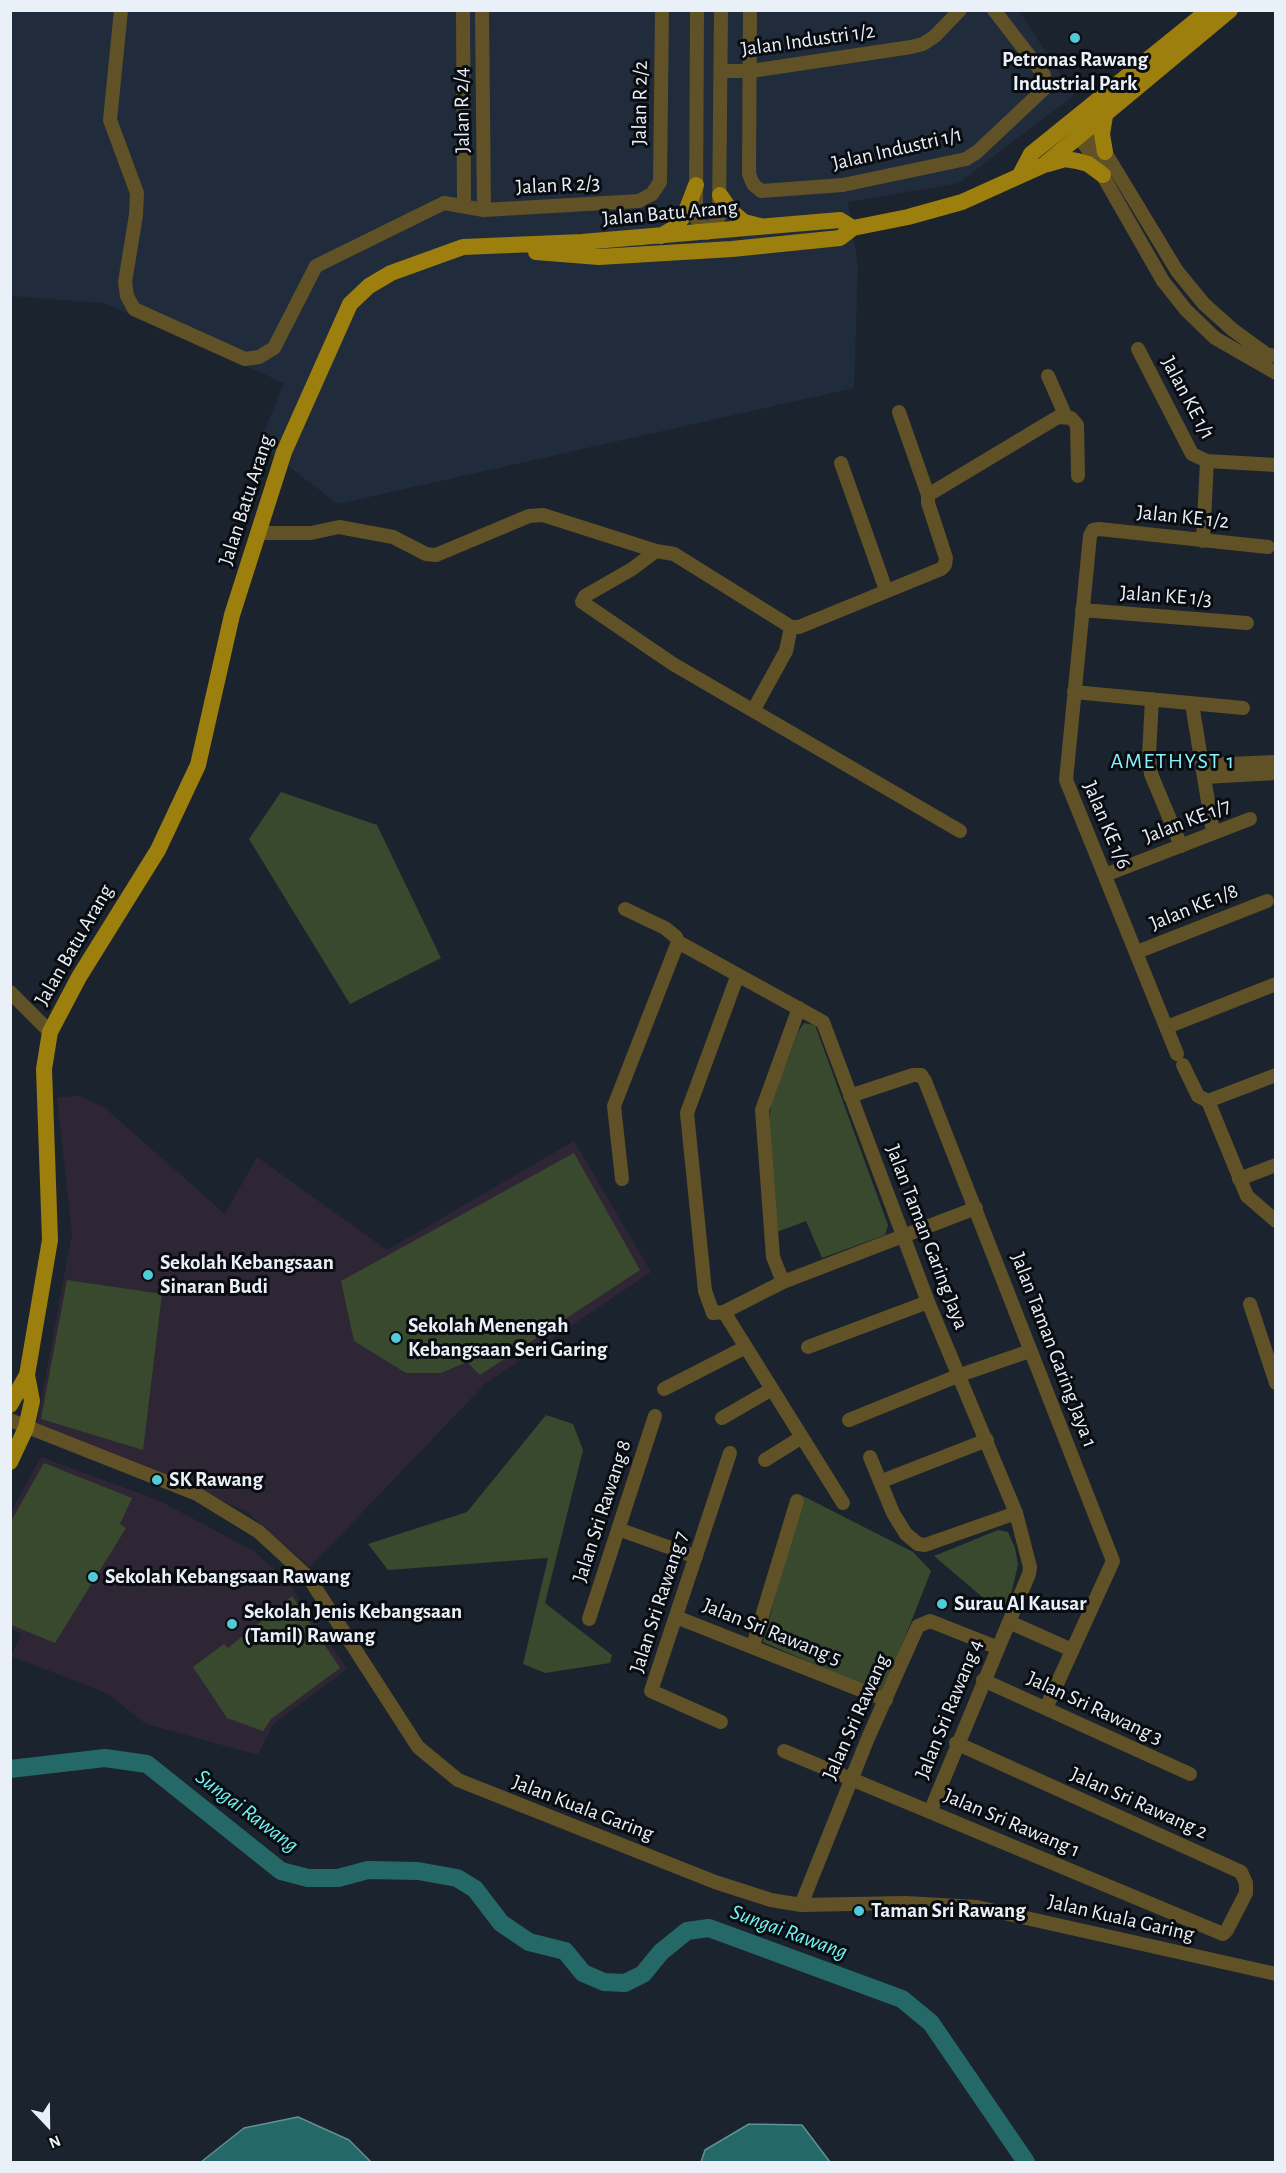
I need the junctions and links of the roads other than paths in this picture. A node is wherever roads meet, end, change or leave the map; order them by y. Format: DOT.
graph roads {
  1 [pos="121,10"];
  2 [pos="463,10"];
  3 [pos="482,10"];
  4 [pos="662,10"];
  5 [pos="697,10"];
  6 [pos="721,10"];
  7 [pos="750,10"];
  8 [pos="960,10"];
  9 [pos="994,10"];
  10 [pos="1209,10"];
  11 [pos="1230,10"];
  12 [pos="720,71"];
  13 [pos="751,71"];
  14 [pos="1105,116"];
  15 [pos="1072,119"];
  16 [pos="1084,134"];
  17 [pos="1105,152"];
  18 [pos="1044,165"];
  19 [pos="1020,175"];
  20 [pos="1102,175"];
  21 [pos="696,185"];
  22 [pos="652,194"];
  23 [pos="720,195"];
  24 [pos="464,206"];
  25 [pos="484,210"];
  26 [pos="763,227"];
  27 [pos="853,228"];
  28 [pos="707,233"];
  29 [pos="661,237"];
  30 [pos="506,245"];
  31 [pos="732,249"];
  32 [pos="686,252"];
  33 [pos="1138,349"];
  34 [pos="1275,356"];
  35 [pos="1275,373"];
  36 [pos="1048,376"];
  37 [pos="899,412"];
  38 [pos="1066,417"];
  39 [pos="1207,460"];
  40 [pos="841,463"];
  41 [pos="1275,465"];
  42 [pos="1078,476"];
  43 [pos="928,495"];
  44 [pos="1093,530"];
  45 [pos="258,533"];
  46 [pos="1203,541"];
  47 [pos="1268,547"];
  48 [pos="656,551"];
  49 [pos="886,590"];
  50 [pos="1082,610"];
  51 [pos="1247,623"];
  52 [pos="791,627"];
  53 [pos="1074,693"];
  54 [pos="1152,699"];
  55 [pos="1192,704"];
  56 [pos="1243,708"];
  57 [pos="754,709"];
  58 [pos="1275,762"];
  59 [pos="1204,771"];
  60 [pos="1275,773"];
  61 [pos="1250,819"];
  62 [pos="960,831"];
  63 [pos="1213,832"];
  64 [pos="1181,846"];
  65 [pos="1105,875"];
  66 [pos="1267,901"];
  67 [pos="625,909"];
  68 [pos="678,942"];
  69 [pos="1137,952"];
  70 [pos="737,977"];
  71 [pos="1275,984"];
  72 [pos="10,992"];
  73 [pos="799,1008"];
  74 [pos="1167,1027"];
  75 [pos="50,1032"];
  76 [pos="1275,1076"];
  77 [pos="850,1096"];
  78 [pos="1208,1101"];
  79 [pos="1275,1165"];
  80 [pos="622,1179"];
  81 [pos="1239,1179"];
  82 [pos="976,1208"];
  83 [pos="1275,1221"];
  84 [pos="903,1236"];
  85 [pos="783,1282"];
  86 [pos="928,1302"];
  87 [pos="1250,1304"];
  88 [pos="724,1312"];
  89 [pos="746,1347"];
  90 [pos="808,1347"];
  91 [pos="1030,1351"];
  92 [pos="27,1375"];
  93 [pos="960,1375"];
  94 [pos="1275,1381"];
  95 [pos="664,1389"];
  96 [pos="772,1389"];
  97 [pos="10,1405"];
  98 [pos="655,1416"];
  99 [pos="722,1418"];
  100 [pos="10,1420"];
  101 [pos="849,1420"];
  102 [pos="26,1428"];
  103 [pos="802,1437"];
  104 [pos="987,1440"];
  105 [pos="730,1453"];
  106 [pos="870,1457"];
  107 [pos="765,1460"];
  108 [pos="10,1462"];
  109 [pos="882,1482"];
  110 [pos="797,1501"];
  111 [pos="843,1503"];
  112 [pos="1016,1513"];
  113 [pos="618,1529"];
  114 [pos="696,1557"];
  115 [pos="676,1617"];
  116 [pos="589,1619"];
  117 [pos="1009,1622"];
  118 [pos="753,1646"];
  119 [pos="996,1647"];
  120 [pos="1072,1650"];
  121 [pos="983,1680"];
  122 [pos="886,1700"];
  123 [pos="1046,1708"];
  124 [pos="721,1722"];
  125 [pos="956,1743"];
  126 [pos="784,1751"];
  127 [pos="1190,1774"];
  128 [pos="851,1779"];
  129 [pos="930,1812"];
  130 [pos="801,1905"];
  131 [pos="1223,1934"];
  132 [pos="1275,1974"];
  1 -- 24 [label="street, Jalan R 2/3"];
  2 -- 24 [label="street"];
  3 -- 25 [label="street, Jalan R 2/4"];
  4 -- 22 [label="street, Jalan R 2/2"];
  5 -- 21 [label="street"];
  6 -- 12 [label="street"];
  7 -- 13 [label="street"];
  8 -- 13 [label="street, Jalan Industri 1/2"];
  9 -- 13 [label="street, Jalan Industri 1/1"];
  10 -- 15 [label="main road"];
  11 -- 14 [label="main road, Jalan Batu Arang"];
  12 -- 13 [label="street, Jalan Industri 1/2"];
  12 -- 23 [label="street"];
  14 -- 16 [label="main road, Jalan Batu Arang"];
  14 -- 17 [label="main road"];
  15 -- 16 [label="street"];
  15 -- 19 [label="main road"];
  16 -- 17 [label="street"];
  16 -- 18 [label="main road, Jalan Batu Arang"];
  16 -- 20 [label="street"];
  17 -- 34 [label="street"];
  18 -- 19 [label="main road, Jalan Batu Arang"];
  18 -- 20 [label="main road"];
  19 -- 27 [label="main road, Jalan Batu Arang"];
  20 -- 35 [label="street"];
  21 -- 28 [label="street"];
  21 -- 29 [label="main road"];
  22 -- 25 [label="street, Jalan R 2/3"];
  23 -- 26 [label="main road"];
  23 -- 28 [label="street"];
  24 -- 25 [label="street, Jalan R 2/3"];
  26 -- 27 [label="main road, Jalan Batu Arang"];
  26 -- 28 [label="main road, Jalan Batu Arang"];
  27 -- 31 [label="main road"];
  28 -- 29 [label="main road, Jalan Batu Arang"];
  28 -- 31 [label="main road"];
  28 -- 32 [label="main road"];
  29 -- 30 [label="main road, Jalan Batu Arang"];
  30 -- 32 [label="main road"];
  30 -- 45 [label="main road, Jalan Batu Arang"];
  31 -- 32 [label="main road"];
  33 -- 39 [label="street, Jalan KE 1/1"];
  36 -- 38 [label="street"];
  37 -- 43 [label="street"];
  38 -- 42 [label="street"];
  38 -- 43 [label="street"];
  39 -- 41 [label="street, Jalan KE 1/1"];
  39 -- 46 [label="street, Jalan KE 1/1"];
  40 -- 49 [label="street"];
  43 -- 49 [label="street"];
  44 -- 46 [label="street, Jalan KE 1/2"];
  44 -- 50 [label="street, Jalan KE 1/6"];
  45 -- 48 [label="street"];
  45 -- 75 [label="main road, Jalan Batu Arang"];
  46 -- 47 [label="street, Jalan KE 1/2"];
  48 -- 52 [label="street"];
  48 -- 57 [label="street"];
  49 -- 52 [label="street"];
  50 -- 51 [label="street, Jalan KE 1/3"];
  50 -- 53 [label="street, Jalan KE 1/6"];
  52 -- 57 [label="street"];
  53 -- 54 [label="street"];
  53 -- 65 [label="street, Jalan KE 1/6"];
  54 -- 55 [label="street"];
  54 -- 64 [label="street"];
  55 -- 56 [label="street"];
  55 -- 59 [label="street"];
  57 -- 62 [label="street"];
  58 -- 59 [label="street"];
  59 -- 60 [label="street"];
  59 -- 63 [label="street"];
  61 -- 63 [label="street, Jalan KE 1/7"];
  63 -- 64 [label="street, Jalan KE 1/7"];
  64 -- 65 [label="street, Jalan KE 1/7"];
  65 -- 69 [label="street, Jalan KE 1/6"];
  66 -- 69 [label="street, Jalan KE 1/8"];
  67 -- 68 [label="street, Jalan Taman Garing Jaya"];
  68 -- 70 [label="street, Jalan Taman Garing Jaya"];
  68 -- 80 [label="street"];
  69 -- 74 [label="street, Jalan KE 1/6"];
  70 -- 73 [label="street, Jalan Taman Garing Jaya"];
  70 -- 88 [label="street"];
  71 -- 74 [label="street"];
  72 -- 75 [label="street"];
  73 -- 77 [label="street, Jalan Taman Garing Jaya"];
  73 -- 85 [label="street"];
  74 -- 78 [label="street, Jalan KE 1/6"];
  75 -- 92 [label="main road, Jalan Batu Arang"];
  76 -- 78 [label="street"];
  77 -- 82 [label="street, Jalan Taman Garing Jaya 1"];
  77 -- 84 [label="street, Jalan Taman Garing Jaya"];
  78 -- 81 [label="street, Jalan KE 1/6"];
  79 -- 81 [label="street"];
  81 -- 83 [label="street, Jalan KE 1/6"];
  82 -- 84 [label="street"];
  82 -- 91 [label="street, Jalan Taman Garing Jaya 1"];
  84 -- 85 [label="street"];
  84 -- 86 [label="street, Jalan Taman Garing Jaya"];
  85 -- 88 [label="street"];
  86 -- 90 [label="street"];
  86 -- 93 [label="street, Jalan Taman Garing Jaya"];
  87 -- 94 [label="street"];
  88 -- 89 [label="street"];
  89 -- 95 [label="street"];
  89 -- 96 [label="street"];
  91 -- 93 [label="street"];
  91 -- 120 [label="street, Jalan Taman Garing Jaya 1"];
  92 -- 97 [label="main road, Jalan Batu Arang"];
  92 -- 102 [label="main road, Jalan Batu Arang"];
  93 -- 101 [label="street"];
  93 -- 104 [label="street, Jalan Taman Garing Jaya"];
  96 -- 99 [label="street"];
  96 -- 103 [label="street"];
  98 -- 113 [label="street, Jalan Sri Rawang 8"];
  100 -- 102 [label="street, Jalan Kuala Garing"];
  102 -- 108 [label="main road, Jalan Batu Arang"];
  102 -- 130 [label="street, Jalan Kuala Garing"];
  103 -- 107 [label="street"];
  103 -- 111 [label="street"];
  104 -- 109 [label="street"];
  104 -- 112 [label="street, Jalan Taman Garing Jaya"];
  105 -- 114 [label="street, Jalan Sri Rawang 7"];
  106 -- 109 [label="street"];
  109 -- 112 [label="street"];
  110 -- 118 [label="street"];
  112 -- 117 [label="street, Jalan Taman Garing Jaya"];
  113 -- 114 [label="street"];
  113 -- 116 [label="street, Jalan Sri Rawang 8"];
  114 -- 115 [label="street, Jalan Sri Rawang 7"];
  115 -- 118 [label="street, Jalan Sri Rawang 5"];
  115 -- 124 [label="street, Jalan Sri Rawang 7"];
  117 -- 119 [label="street, Jalan Sri Rawang 4"];
  117 -- 120 [label="street"];
  118 -- 122 [label="street, Jalan Sri Rawang 5"];
  119 -- 121 [label="street, Jalan Sri Rawang 4"];
  119 -- 122 [label="street, Jalan Sri Rawang"];
  120 -- 123 [label="street, Jalan Taman Garing Jaya 1"];
  121 -- 123 [label="street, Jalan Sri Rawang 3"];
  121 -- 125 [label="street, Jalan Sri Rawang 4"];
  122 -- 128 [label="street, Jalan Sri Rawang"];
  123 -- 127 [label="street, Jalan Sri Rawang 3"];
  125 -- 129 [label="street, Jalan Sri Rawang 4"];
  125 -- 131 [label="street, Jalan Sri Rawang 2"];
  126 -- 128 [label="street, Jalan Sri Rawang 1"];
  128 -- 129 [label="street, Jalan Sri Rawang 1"];
  128 -- 130 [label="street, Jalan Sri Rawang"];
  129 -- 131 [label="street, Jalan Sri Rawang 1"];
  130 -- 132 [label="street, Jalan Kuala Garing"];
}
